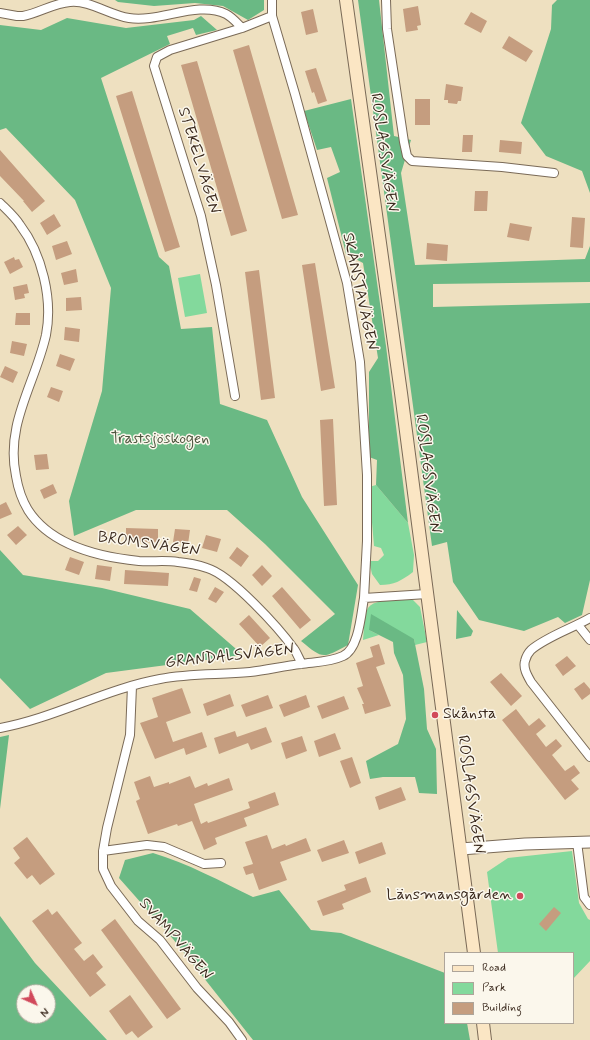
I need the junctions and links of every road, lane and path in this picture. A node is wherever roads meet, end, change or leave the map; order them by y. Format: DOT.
graph roads {
  1 [pos="272,0"];
  2 [pos="346,0"];
  3 [pos="386,0"];
  4 [pos="0,13"];
  5 [pos="272,16"];
  6 [pos="242,28"];
  7 [pos="554,173"];
  8 [pos="0,203"];
  9 [pos="235,396"];
  10 [pos="427,594"];
  11 [pos="364,598"];
  12 [pos="590,618"];
  13 [pos="578,625"];
  14 [pos="590,640"];
  15 [pos="302,664"];
  16 [pos="132,686"];
  17 [pos="0,728"];
  18 [pos="590,757"];
  19 [pos="577,842"];
  20 [pos="590,842"];
  21 [pos="461,849"];
  22 [pos="103,851"];
  23 [pos="221,863"];
  24 [pos="590,905"];
  25 [pos="474,952"];
  26 [pos="483,1024"];
  27 [pos="242,1040"];
  28 [pos="485,1040"];
  1 -- 5 [label="street, SKÅNSTAVÄGEN"];
  2 -- 10 [label="main road, ROSLAGSVÄGEN"];
  3 -- 7 [label="street"];
  4 -- 6 [label="street"];
  5 -- 6 [label="street, STEKELVÄGEN"];
  5 -- 11 [label="street, SKÅNSTAVÄGEN"];
  6 -- 9 [label="street, STEKELVÄGEN"];
  8 -- 15 [label="street, BROMSVÄGEN"];
  10 -- 11 [label="street"];
  10 -- 21 [label="main road, ROSLAGSVÄGEN"];
  11 -- 15 [label="street, GRANDALSVÄGEN"];
  12 -- 13 [label="street"];
  13 -- 14 [label="street"];
  13 -- 18 [label="street"];
  15 -- 16 [label="street, GRANDALSVÄGEN"];
  16 -- 17 [label="street, GRANDALSVÄGEN"];
  16 -- 22 [label="street, SVAMPVÄGEN"];
  19 -- 20 [label="street"];
  19 -- 21 [label="street"];
  19 -- 24 [label="street"];
  21 -- 25 [label="main road, ROSLAGSVÄGEN"];
  22 -- 23 [label="street"];
  22 -- 27 [label="street, SVAMPVÄGEN"];
  26 -- 28 [label="main road"];
}
